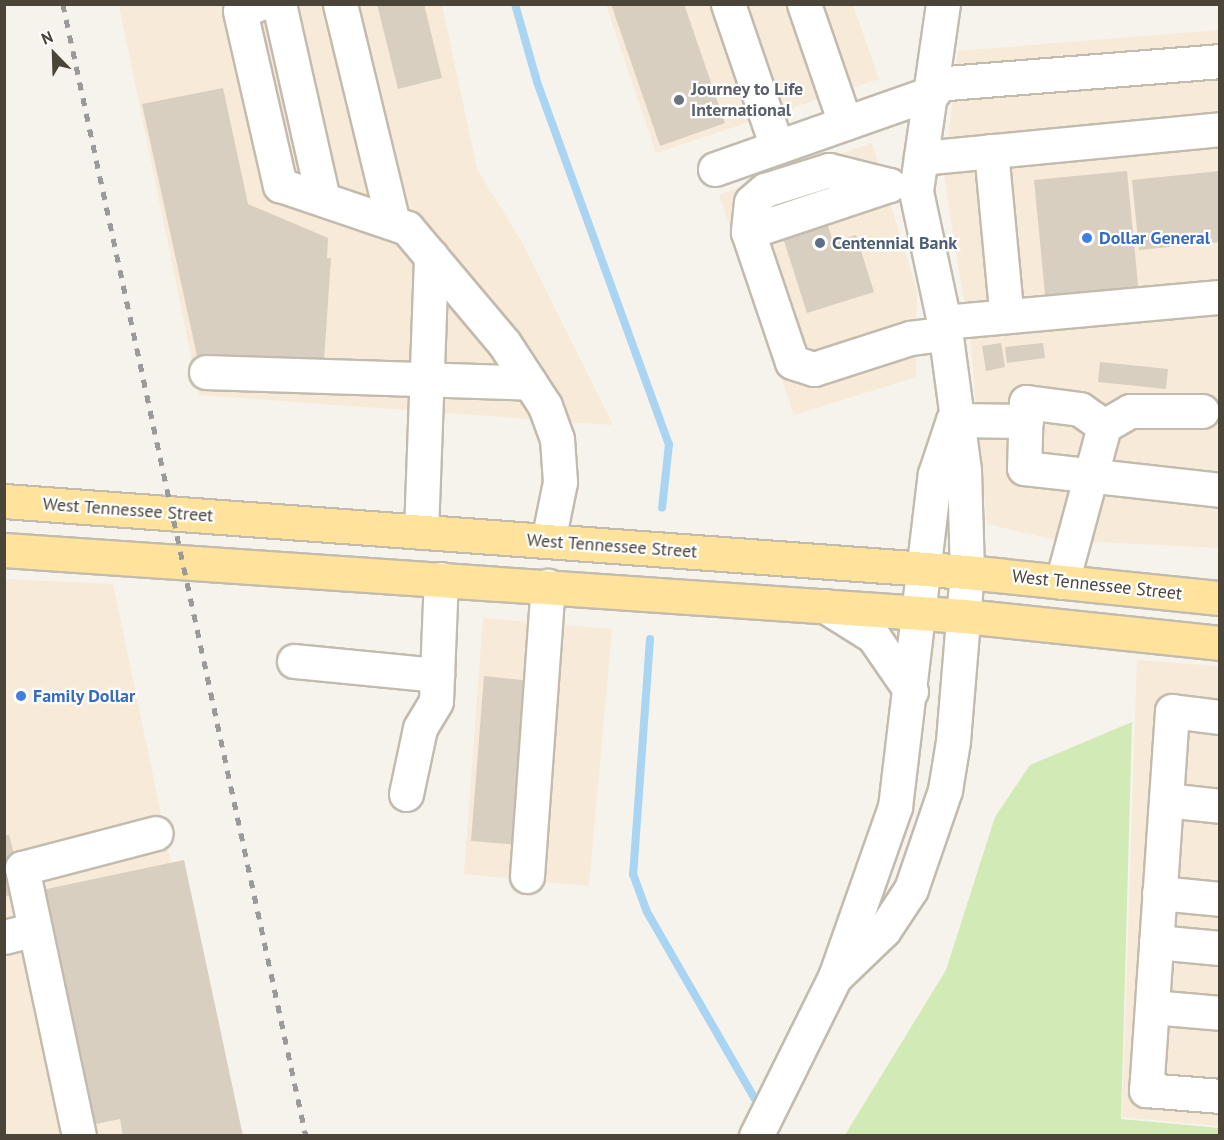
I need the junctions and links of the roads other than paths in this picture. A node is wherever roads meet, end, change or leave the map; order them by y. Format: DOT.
graph roads {
  1 [pos="258,4"];
  2 [pos="279,4"];
  3 [pos="340,4"];
  4 [pos="728,4"];
  5 [pos="804,4"];
  6 [pos="943,4"];
  7 [pos="1220,61"];
  8 [pos="934,88"];
  9 [pos="844,123"];
  10 [pos="1220,129"];
  11 [pos="777,147"];
  12 [pos="991,151"];
  13 [pos="715,169"];
  14 [pos="909,173"];
  15 [pos="323,199"];
  16 [pos="393,223"];
  17 [pos="431,256"];
  18 [pos="1220,297"];
  19 [pos="1005,299"];
  20 [pos="944,328"];
  21 [pos="206,372"];
  22 [pos="426,380"];
  23 [pos="530,383"];
  24 [pos="1202,411"];
  25 [pos="953,420"];
  26 [pos="1026,421"];
  27 [pos="1104,426"];
  28 [pos="1091,476"];
  29 [pos="1220,490"];
  30 [pos="4,501"];
  31 [pos="421,532"];
  32 [pos="548,541"];
  33 [pos="608,545"];
  34 [pos="4,550"];
  35 [pos="922,569"];
  36 [pos="967,572"];
  37 [pos="441,579"];
  38 [pos="488,582"];
  39 [pos="1062,582"];
  40 [pos="548,586"];
  41 [pos="1220,598"];
  42 [pos="825,606"];
  43 [pos="918,612"];
  44 [pos="964,616"];
  45 [pos="1220,643"];
  46 [pos="294,661"];
  47 [pos="437,675"];
  48 [pos="911,691"];
  49 [pos="1220,717"];
  50 [pos="406,794"];
  51 [pos="1166,800"];
  52 [pos="1220,806"];
  53 [pos="156,833"];
  54 [pos="527,876"];
  55 [pos="1159,893"];
  56 [pos="1220,899"];
  57 [pos="20,933"];
  58 [pos="1156,942"];
  59 [pos="1220,948"];
  60 [pos="835,977"];
  61 [pos="1152,1007"];
  62 [pos="1220,1013"];
  63 [pos="1220,1096"];
  64 [pos="79,1136"];
  65 [pos="756,1136"];
  1 -- 15 [label="street"];
  2 -- 15 [label="street"];
  3 -- 16 [label="street"];
  4 -- 11 [label="street"];
  5 -- 9 [label="street"];
  6 -- 8 [label="street"];
  7 -- 8 [label="street"];
  8 -- 9 [label="street"];
  8 -- 14 [label="street"];
  9 -- 11 [label="street"];
  10 -- 12 [label="street"];
  11 -- 13 [label="street"];
  12 -- 14 [label="street"];
  12 -- 19 [label="street"];
  14 -- 20 [label="street"];
  14 -- 20 [label="street"];
  15 -- 16 [label="street"];
  16 -- 17 [label="street"];
  17 -- 22 [label="street"];
  17 -- 23 [label="street"];
  18 -- 20 [label="street"];
  20 -- 25 [label="street"];
  21 -- 22 [label="street"];
  22 -- 23 [label="street"];
  22 -- 31 [label="street"];
  23 -- 32 [label="street"];
  24 -- 27 [label="street"];
  25 -- 26 [label="street"];
  25 -- 35 [label="street"];
  25 -- 36 [label="street"];
  26 -- 27 [label="street"];
  26 -- 28 [label="street"];
  27 -- 28 [label="street"];
  28 -- 29 [label="street"];
  28 -- 39 [label="street"];
  30 -- 31 [label="main road, West Tennessee Street"];
  31 -- 32 [label="main road, West Tennessee Street"];
  32 -- 33 [label="main road, West Tennessee Street"];
  32 -- 38 [label="main road"];
  33 -- 35 [label="main road, West Tennessee Street"];
  33 -- 40 [label="main road"];
  34 -- 37 [label="main road"];
  35 -- 36 [label="main road, West Tennessee Street"];
  35 -- 43 [label="street"];
  36 -- 39 [label="main road, West Tennessee Street"];
  36 -- 44 [label="street"];
  37 -- 38 [label="main road"];
  37 -- 47 [label="street"];
  38 -- 40 [label="main road"];
  39 -- 41 [label="main road, West Tennessee Street"];
  40 -- 42 [label="main road"];
  40 -- 54 [label="street"];
  42 -- 43 [label="main road"];
  42 -- 48 [label="street"];
  43 -- 44 [label="main road"];
  43 -- 48 [label="street"];
  44 -- 45 [label="main road"];
  44 -- 60 [label="street"];
  46 -- 47 [label="street"];
  47 -- 50 [label="street"];
  48 -- 60 [label="street"];
  49 -- 51 [label="street"];
  51 -- 52 [label="street"];
  51 -- 55 [label="street"];
  53 -- 57 [label="street"];
  55 -- 56 [label="street"];
  55 -- 58 [label="street"];
  57 -- 64 [label="street"];
  58 -- 59 [label="street"];
  58 -- 61 [label="street"];
  60 -- 65 [label="street"];
  61 -- 62 [label="street"];
  61 -- 63 [label="street"];
}
